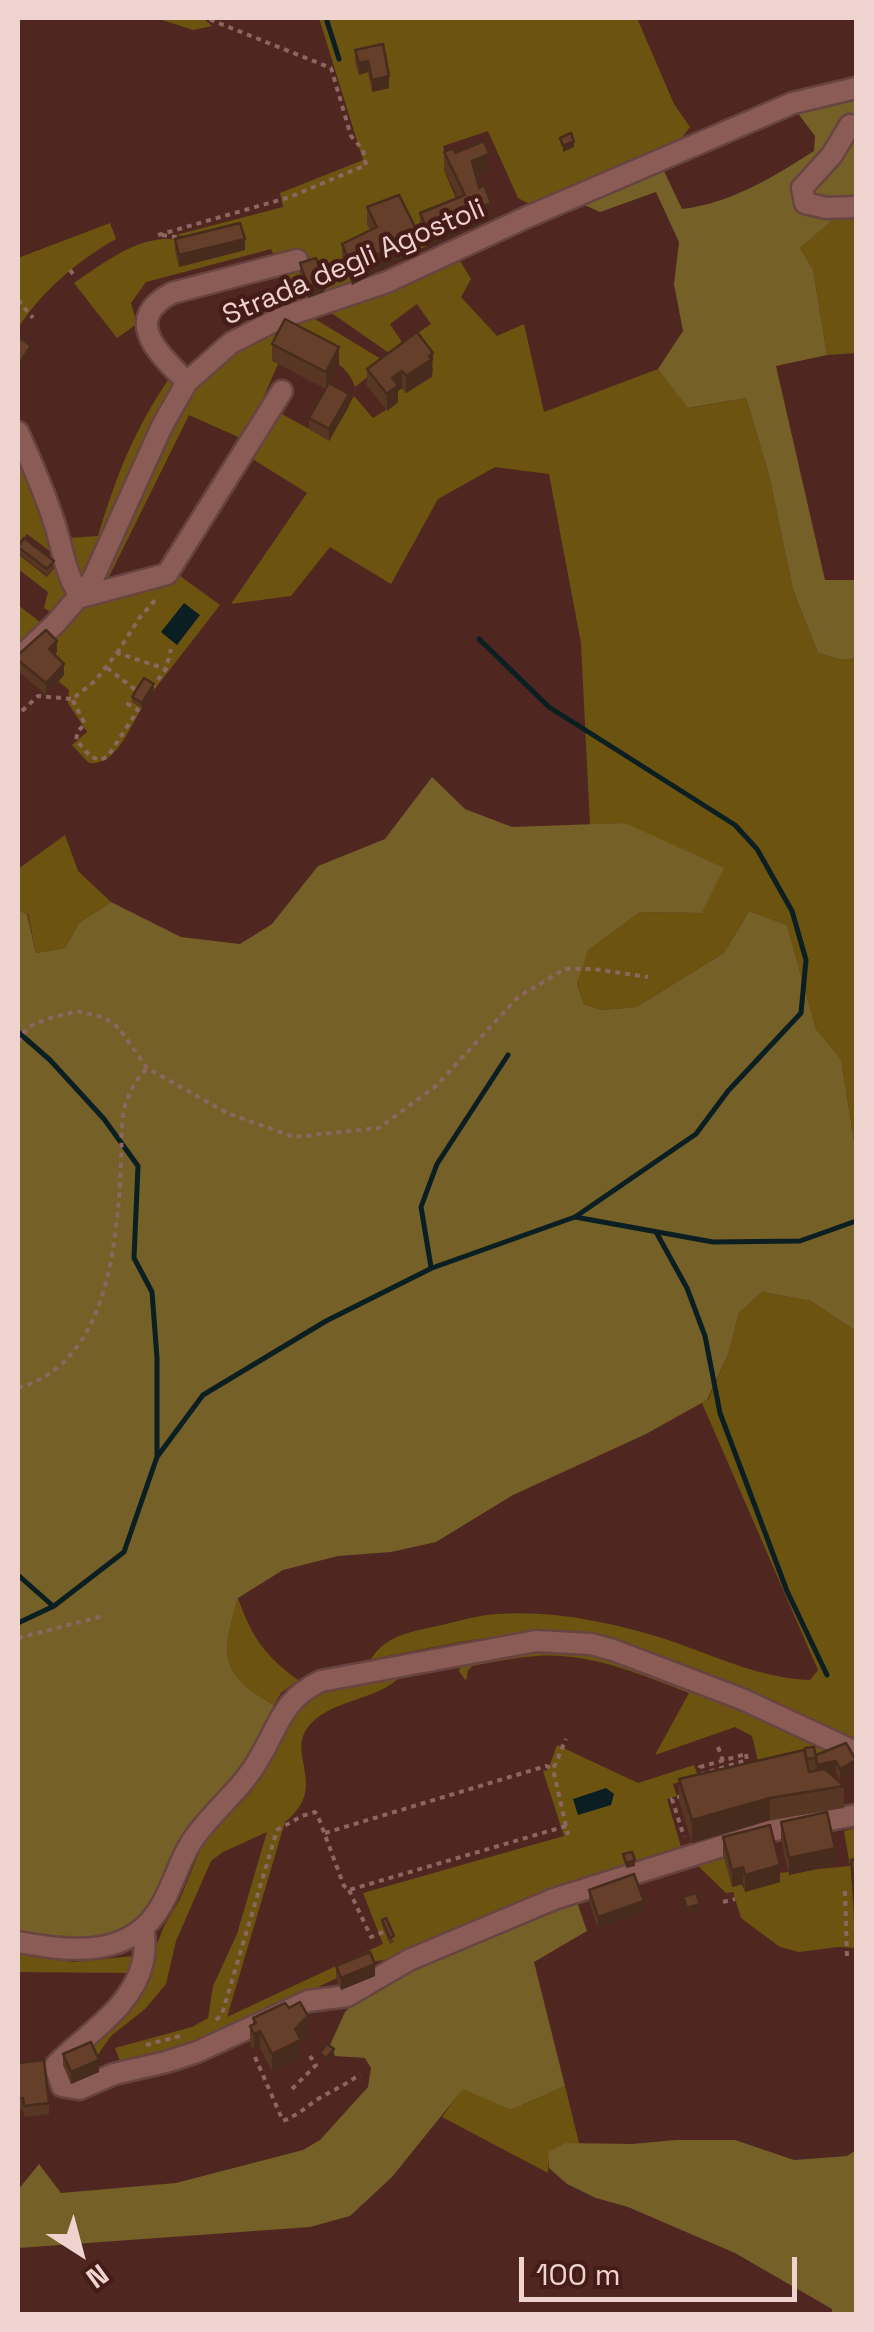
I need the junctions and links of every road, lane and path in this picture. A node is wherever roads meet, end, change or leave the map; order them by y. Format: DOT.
graph roads {
  1 [pos="206,18"];
  2 [pos="856,88"];
  3 [pos="819,95"];
  4 [pos="853,127"];
  5 [pos="856,207"];
  6 [pos="192,240"];
  7 [pos="298,260"];
  8 [pos="70,270"];
  9 [pos="75,277"];
  10 [pos="18,300"];
  11 [pos="33,318"];
  12 [pos="187,382"];
  13 [pos="282,391"];
  14 [pos="18,432"];
  15 [pos="164,593"];
  16 [pos="81,598"];
  17 [pos="170,649"];
  18 [pos="117,653"];
  19 [pos="18,659"];
  20 [pos="107,668"];
  21 [pos="166,670"];
  22 [pos="137,691"];
  23 [pos="72,699"];
  24 [pos="22,711"];
  25 [pos="648,977"];
  26 [pos="18,1042"];
  27 [pos="148,1068"];
  28 [pos="18,1388"];
  29 [pos="103,1616"];
  30 [pos="18,1638"];
  31 [pos="566,1739"];
  32 [pos="718,1747"];
  33 [pos="856,1752"];
  34 [pos="553,1769"];
  35 [pos="729,1782"];
  36 [pos="694,1792"];
  37 [pos="856,1816"];
  38 [pos="566,1826"];
  39 [pos="325,1833"];
  40 [pos="568,1834"];
  41 [pos="691,1856"];
  42 [pos="350,1890"];
  43 [pos="845,1891"];
  44 [pos="735,1898"];
  45 [pos="723,1902"];
  46 [pos="144,1928"];
  47 [pos="390,1929"];
  48 [pos="18,1942"];
  49 [pos="847,1956"];
  50 [pos="215,2022"];
  51 [pos="187,2034"];
  52 [pos="134,2048"];
  53 [pos="255,2056"];
  54 [pos="310,2056"];
  55 [pos="360,2074"];
  56 [pos="292,2089"];
  1 -- 6 [label="path"];
  2 -- 3 [label="street, Strada degli Agostoli"];
  3 -- 4 [label="street"];
  3 -- 12 [label="street, Strada degli Agostoli"];
  4 -- 5 [label="street"];
  7 -- 12 [label="street"];
  8 -- 9 [label="path"];
  10 -- 11 [label="path"];
  12 -- 16 [label="street, Strada degli Agostoli"];
  13 -- 16 [label="street"];
  14 -- 16 [label="street"];
  15 -- 18 [label="path"];
  16 -- 19 [label="street, Strada degli Agostoli"];
  17 -- 21 [label="path"];
  18 -- 20 [label="path"];
  18 -- 21 [label="path"];
  20 -- 22 [label="path"];
  20 -- 23 [label="path"];
  21 -- 22 [label="path"];
  22 -- 23 [label="path"];
  23 -- 24 [label="path"];
  25 -- 27 [label="path"];
  26 -- 27 [label="path"];
  27 -- 28 [label="path"];
  29 -- 30 [label="path"];
  31 -- 34 [label="path"];
  32 -- 35 [label="path"];
  33 -- 46 [label="street"];
  34 -- 38 [label="path"];
  34 -- 39 [label="path"];
  36 -- 41 [label="path"];
  37 -- 41 [label="street"];
  38 -- 40 [label="path"];
  38 -- 42 [label="path"];
  39 -- 42 [label="path"];
  39 -- 50 [label="path"];
  41 -- 46 [label="street"];
  42 -- 47 [label="path"];
  43 -- 49 [label="path"];
  44 -- 45 [label="path"];
  46 -- 48 [label="street"];
  51 -- 52 [label="path"];
  53 -- 55 [label="path"];
  54 -- 56 [label="path"];
}
